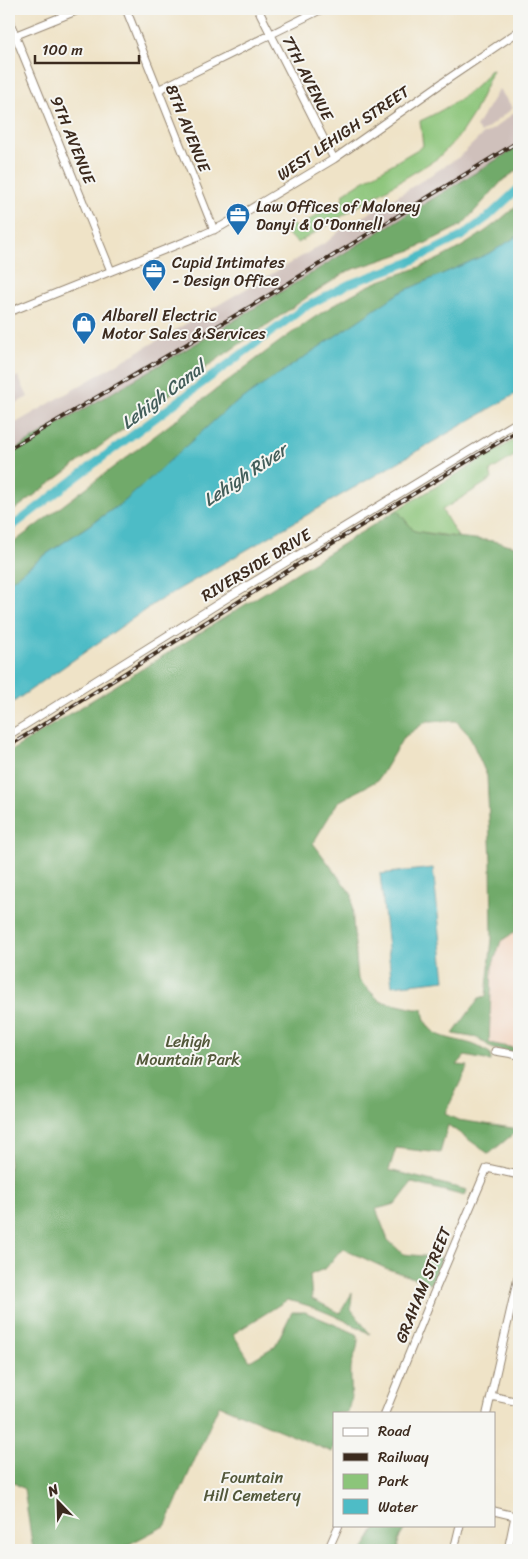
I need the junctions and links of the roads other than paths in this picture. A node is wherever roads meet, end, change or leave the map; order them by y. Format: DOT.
graph roads {
  1 [pos="81,9"];
  2 [pos="126,9"];
  3 [pos="258,9"];
  4 [pos="322,9"];
  5 [pos="9,20"];
  6 [pos="519,31"];
  7 [pos="270,34"];
  8 [pos="12,37"];
  9 [pos="158,90"];
  10 [pos="334,158"];
  11 [pos="214,230"];
  12 [pos="111,271"];
  13 [pos="9,312"];
  14 [pos="519,421"];
  15 [pos="9,735"];
  16 [pos="495,1051"];
  17 [pos="519,1055"];
  18 [pos="519,1175"];
  19 [pos="519,1273"];
  20 [pos="518,1287"];
  21 [pos="491,1396"];
  22 [pos="519,1402"];
  23 [pos="385,1412"];
  24 [pos="487,1412"];
  25 [pos="496,1511"];
  26 [pos="517,1516"];
  27 [pos="339,1526"];
  28 [pos="460,1526"];
  29 [pos="328,1550"];
  30 [pos="454,1550"];
  31 [pos="508,1550"];
  1 -- 8 [label="street"];
  2 -- 9 [label="street, 8TH AVENUE"];
  3 -- 7 [label="street, 7TH AVENUE"];
  4 -- 7 [label="street"];
  5 -- 8 [label="street, 9TH AVENUE"];
  6 -- 10 [label="street, WEST LEHIGH STREET"];
  7 -- 9 [label="street"];
  7 -- 10 [label="street, 7TH AVENUE"];
  8 -- 12 [label="street, 9TH AVENUE"];
  9 -- 11 [label="street, 8TH AVENUE"];
  10 -- 11 [label="street, WEST LEHIGH STREET"];
  11 -- 12 [label="street, WEST LEHIGH STREET"];
  12 -- 13 [label="street, WEST LEHIGH STREET"];
  14 -- 15 [label="street, RIVERSIDE DRIVE"];
  16 -- 17 [label="street"];
  18 -- 23 [label="street, GRAHAM STREET"];
  19 -- 20 [label="street"];
  20 -- 21 [label="street"];
  21 -- 22 [label="street"];
  21 -- 24 [label="street"];
  25 -- 26 [label="street"];
  26 -- 31 [label="street"];
  27 -- 29 [label="street"];
  28 -- 30 [label="street"];
}
